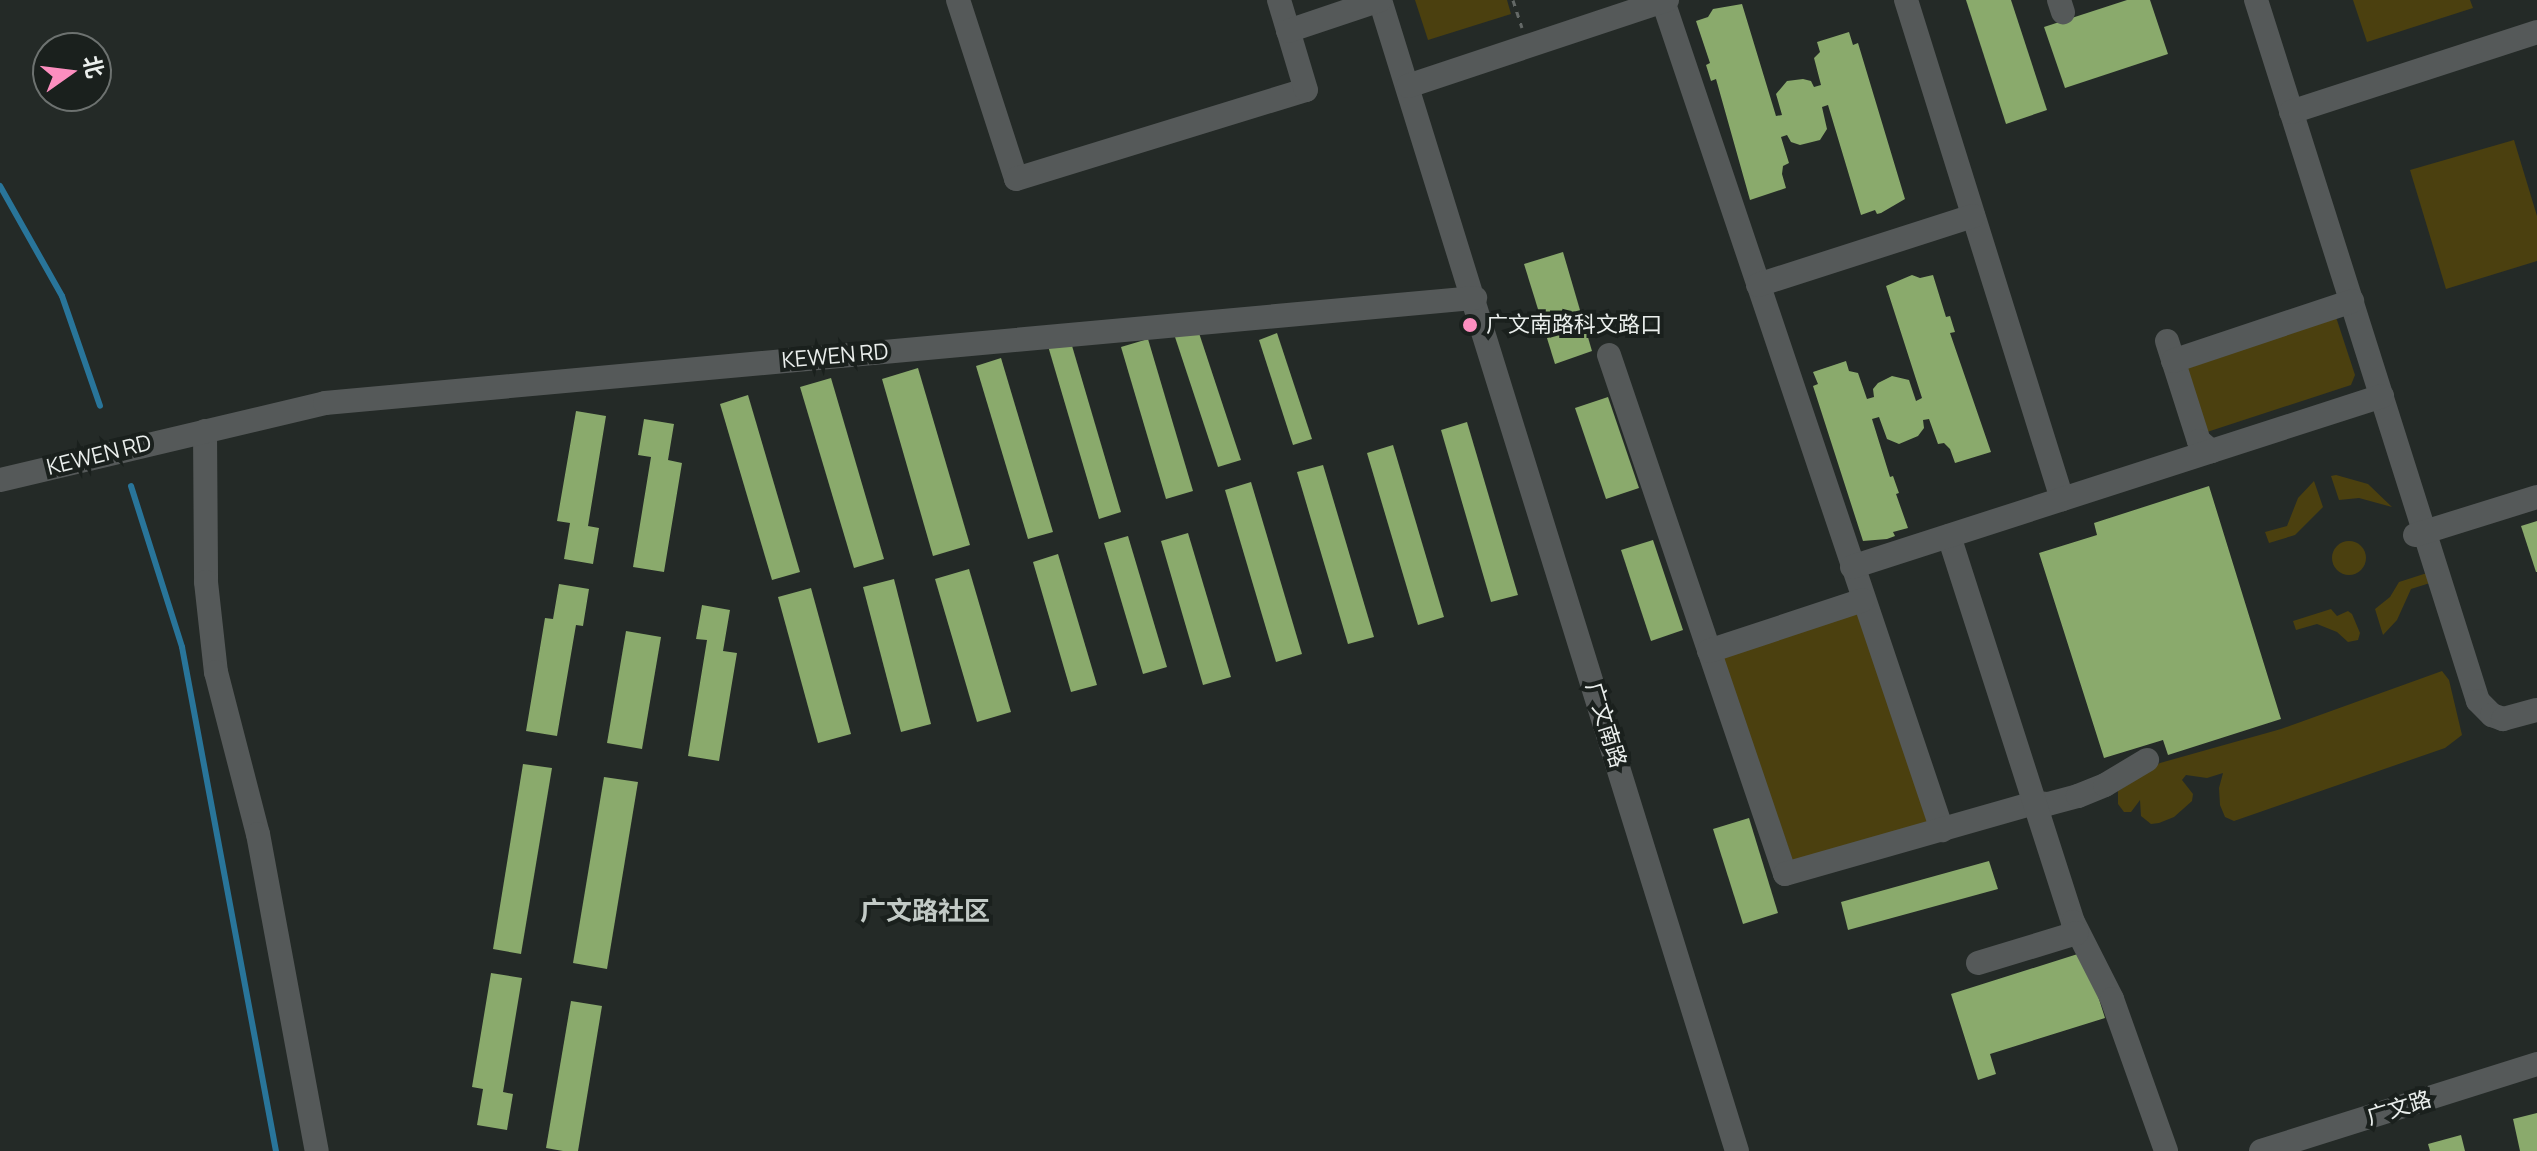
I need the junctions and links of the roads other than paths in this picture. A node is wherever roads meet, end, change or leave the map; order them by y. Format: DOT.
graph roads {
  1 [pos="958,0"];
  2 [pos="1279,0"];
  3 [pos="1380,0"];
  4 [pos="1665,0"];
  5 [pos="1906,0"];
  6 [pos="2256,0"];
  7 [pos="1288,31"];
  8 [pos="2537,32"];
  9 [pos="1408,86"];
  10 [pos="2291,112"];
  11 [pos="1973,216"];
  12 [pos="1758,285"];
  13 [pos="1475,298"];
  14 [pos="2352,301"];
  15 [pos="1609,355"];
  16 [pos="2382,396"];
  17 [pos="201,432"];
  18 [pos="2211,451"];
  19 [pos="0,472"];
  20 [pos="0,480"];
  21 [pos="2537,497"];
  22 [pos="2062,499"];
  23 [pos="2420,534"];
  24 [pos="1949,536"];
  25 [pos="1852,567"];
  26 [pos="1863,600"];
  27 [pos="1709,651"];
  28 [pos="2537,710"];
  29 [pos="2147,760"];
  30 [pos="2035,803"];
  31 [pos="1942,830"];
  32 [pos="2077,933"];
  33 [pos="1978,963"];
  34 [pos="2537,1064"];
  35 [pos="317,1151"];
  36 [pos="1737,1151"];
  37 [pos="2166,1151"];
  38 [pos="2261,1151"];
  1 -- 7 [label="street"];
  2 -- 7 [label="street"];
  3 -- 7 [label="street"];
  3 -- 9 [label="street, 广文南路"];
  4 -- 9 [label="street"];
  4 -- 12 [label="street"];
  5 -- 11 [label="street"];
  6 -- 10 [label="street"];
  8 -- 10 [label="street"];
  9 -- 13 [label="street, 广文南路"];
  10 -- 14 [label="street"];
  11 -- 12 [label="street"];
  11 -- 22 [label="street"];
  12 -- 25 [label="street"];
  13 -- 17 [label="street, KEWEN RD"];
  13 -- 36 [label="street, 广文南路"];
  14 -- 16 [label="street"];
  14 -- 18 [label="street"];
  15 -- 27 [label="street"];
  16 -- 18 [label="street"];
  16 -- 23 [label="street"];
  17 -- 19 [label="street, KEWEN RD"];
  17 -- 20 [label="street, KEWEN RD"];
  17 -- 35 [label="street"];
  18 -- 22 [label="street"];
  21 -- 23 [label="street"];
  22 -- 24 [label="street"];
  23 -- 28 [label="street"];
  24 -- 25 [label="street"];
  24 -- 30 [label="street"];
  25 -- 26 [label="street"];
  26 -- 27 [label="street"];
  26 -- 31 [label="street"];
  27 -- 31 [label="street"];
  29 -- 30 [label="street"];
  30 -- 31 [label="street"];
  30 -- 32 [label="street"];
  32 -- 33 [label="street"];
  32 -- 37 [label="street"];
  34 -- 38 [label="street, 广文路"];
}
